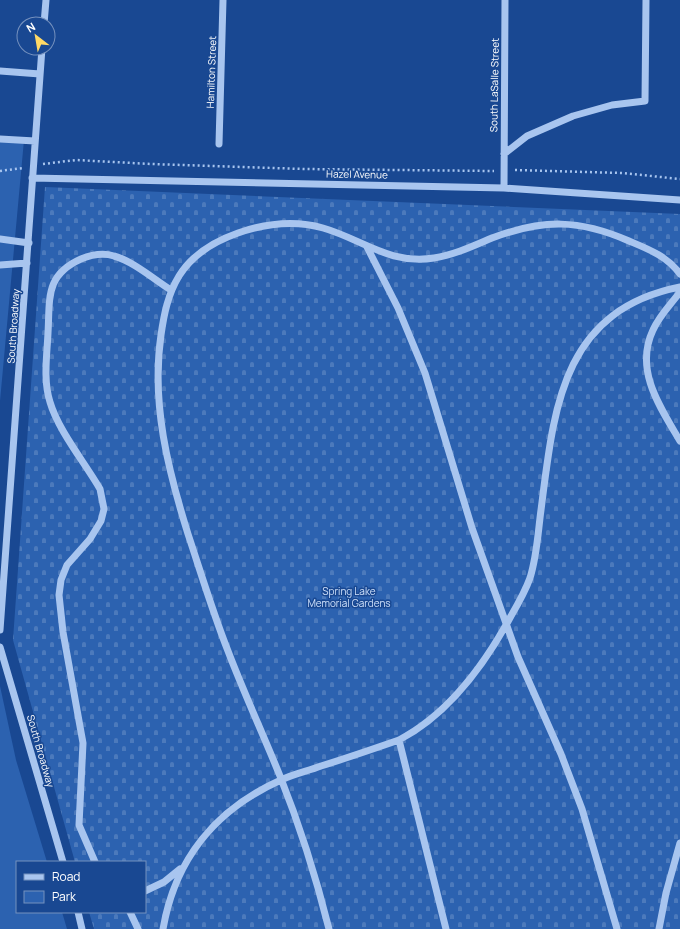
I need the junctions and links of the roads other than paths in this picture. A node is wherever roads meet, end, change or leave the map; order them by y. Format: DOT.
graph roads {
  1 [pos="46,0"];
  2 [pos="223,0"];
  3 [pos="505,0"];
  4 [pos="646,0"];
  5 [pos="45,16"];
  6 [pos="41,56"];
  7 [pos="0,71"];
  8 [pos="40,74"];
  9 [pos="0,138"];
  10 [pos="35,141"];
  11 [pos="218,144"];
  12 [pos="504,154"];
  13 [pos="32,178"];
  14 [pos="504,188"];
  15 [pos="680,200"];
  16 [pos="0,239"];
  17 [pos="29,243"];
  18 [pos="367,247"];
  19 [pos="27,263"];
  20 [pos="0,265"];
  21 [pos="680,274"];
  22 [pos="680,287"];
  23 [pos="171,290"];
  24 [pos="680,292"];
  25 [pos="680,441"];
  26 [pos="506,626"];
  27 [pos="0,630"];
  28 [pos="0,646"];
  29 [pos="399,740"];
  30 [pos="281,779"];
  31 [pos="680,843"];
  32 [pos="63,861"];
  33 [pos="95,861"];
  34 [pos="183,867"];
  35 [pos="146,891"];
  36 [pos="78,913"];
  37 [pos="130,913"];
  38 [pos="82,929"];
  39 [pos="138,929"];
  40 [pos="163,929"];
  41 [pos="329,929"];
  42 [pos="446,929"];
  43 [pos="617,929"];
  44 [pos="659,929"];
  1 -- 5 [label="street"];
  2 -- 11 [label="street, Hamilton Street"];
  3 -- 12 [label="street, South LaSalle Street"];
  4 -- 12 [label="street"];
  6 -- 8 [label="street, South Broadway"];
  7 -- 8 [label="street"];
  8 -- 10 [label="street, South Broadway"];
  9 -- 10 [label="street"];
  10 -- 13 [label="street, South Broadway"];
  12 -- 14 [label="street, South LaSalle Street"];
  13 -- 14 [label="street, Hazel Avenue"];
  13 -- 17 [label="street, South Broadway"];
  14 -- 15 [label="street, Hazel Avenue"];
  16 -- 17 [label="street"];
  17 -- 19 [label="street, South Broadway"];
  18 -- 21 [label="street"];
  18 -- 23 [label="street"];
  18 -- 26 [label="street"];
  19 -- 20 [label="street"];
  19 -- 27 [label="street, South Broadway"];
  22 -- 26 [label="street"];
  23 -- 30 [label="street"];
  23 -- 33 [label="street"];
  24 -- 25 [label="street"];
  26 -- 29 [label="street"];
  26 -- 43 [label="street"];
  28 -- 32 [label="street, South Broadway"];
  29 -- 30 [label="street"];
  29 -- 42 [label="street"];
  30 -- 34 [label="street"];
  30 -- 41 [label="street"];
  31 -- 44 [label="street"];
  34 -- 35 [label="street"];
  34 -- 40 [label="street"];
  36 -- 38 [label="street"];
  37 -- 39 [label="street"];
}
